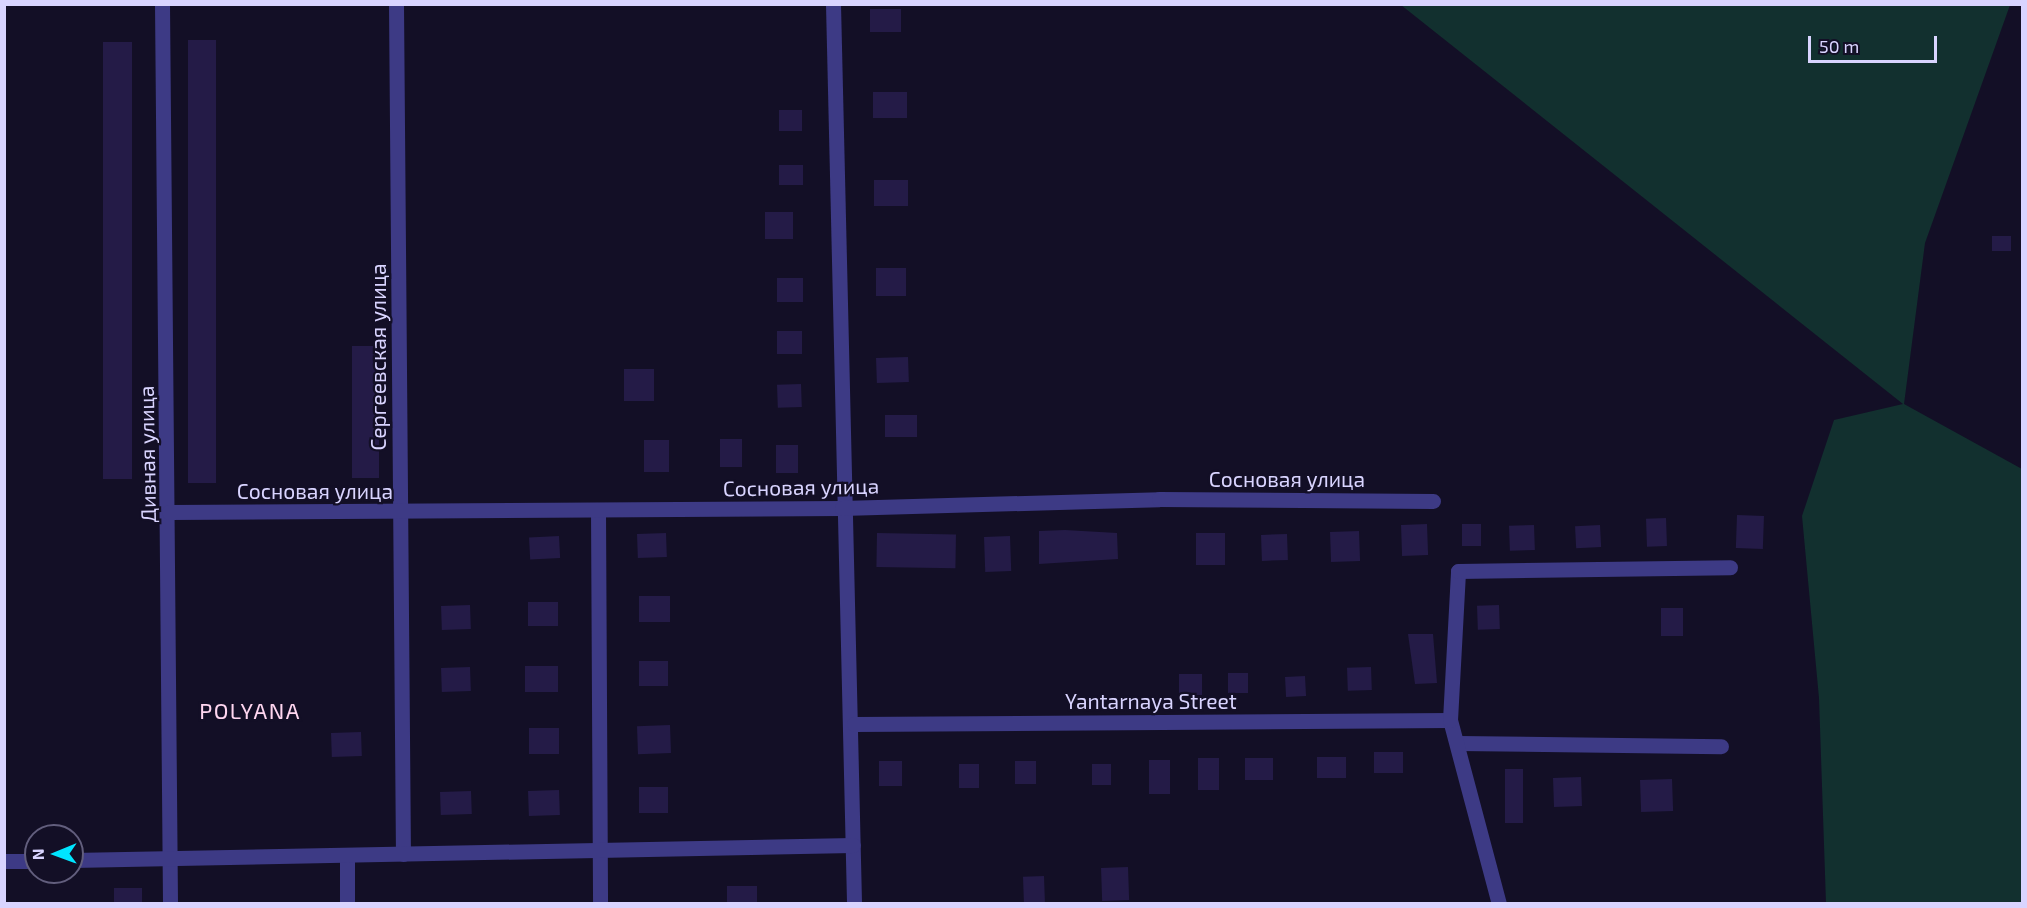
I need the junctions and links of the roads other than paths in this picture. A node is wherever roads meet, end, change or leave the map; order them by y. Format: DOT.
graph roads {
  1 [pos="162,4"];
  2 [pos="396,4"];
  3 [pos="833,4"];
  4 [pos="1433,501"];
  5 [pos="842,508"];
  6 [pos="598,510"];
  7 [pos="400,511"];
  8 [pos="169,512"];
  9 [pos="1731,567"];
  10 [pos="1450,720"];
  11 [pos="854,724"];
  12 [pos="1458,743"];
  13 [pos="1721,746"];
  14 [pos="854,845"];
  15 [pos="600,850"];
  16 [pos="403,854"];
  17 [pos="346,855"];
  18 [pos="169,858"];
  19 [pos="84,860"];
  20 [pos="4,861"];
  21 [pos="24,861"];
  22 [pos="170,903"];
  23 [pos="347,903"];
  24 [pos="600,903"];
  25 [pos="854,903"];
  26 [pos="1499,903"];
  1 -- 8 [label="street, Дивная улица"];
  2 -- 7 [label="street, Сергеевская улица"];
  3 -- 5 [label="street"];
  4 -- 5 [label="street, Сосновая улица"];
  5 -- 6 [label="street, Сосновая улица"];
  5 -- 11 [label="street"];
  6 -- 7 [label="street, Сосновая улица"];
  6 -- 15 [label="street"];
  7 -- 8 [label="street, Сосновая улица"];
  7 -- 16 [label="street, Сергеевская улица"];
  8 -- 18 [label="street, Дивная улица"];
  9 -- 10 [label="street"];
  10 -- 11 [label="street, Yantarnaya Street"];
  10 -- 12 [label="street"];
  11 -- 14 [label="street"];
  12 -- 13 [label="street"];
  12 -- 26 [label="street"];
  14 -- 15 [label="street"];
  14 -- 25 [label="street"];
  15 -- 16 [label="street"];
  15 -- 24 [label="street"];
  16 -- 17 [label="street"];
  17 -- 18 [label="street"];
  17 -- 23 [label="street"];
  18 -- 19 [label="street"];
  18 -- 22 [label="street, Дивная улица"];
  20 -- 21 [label="street"];
}
